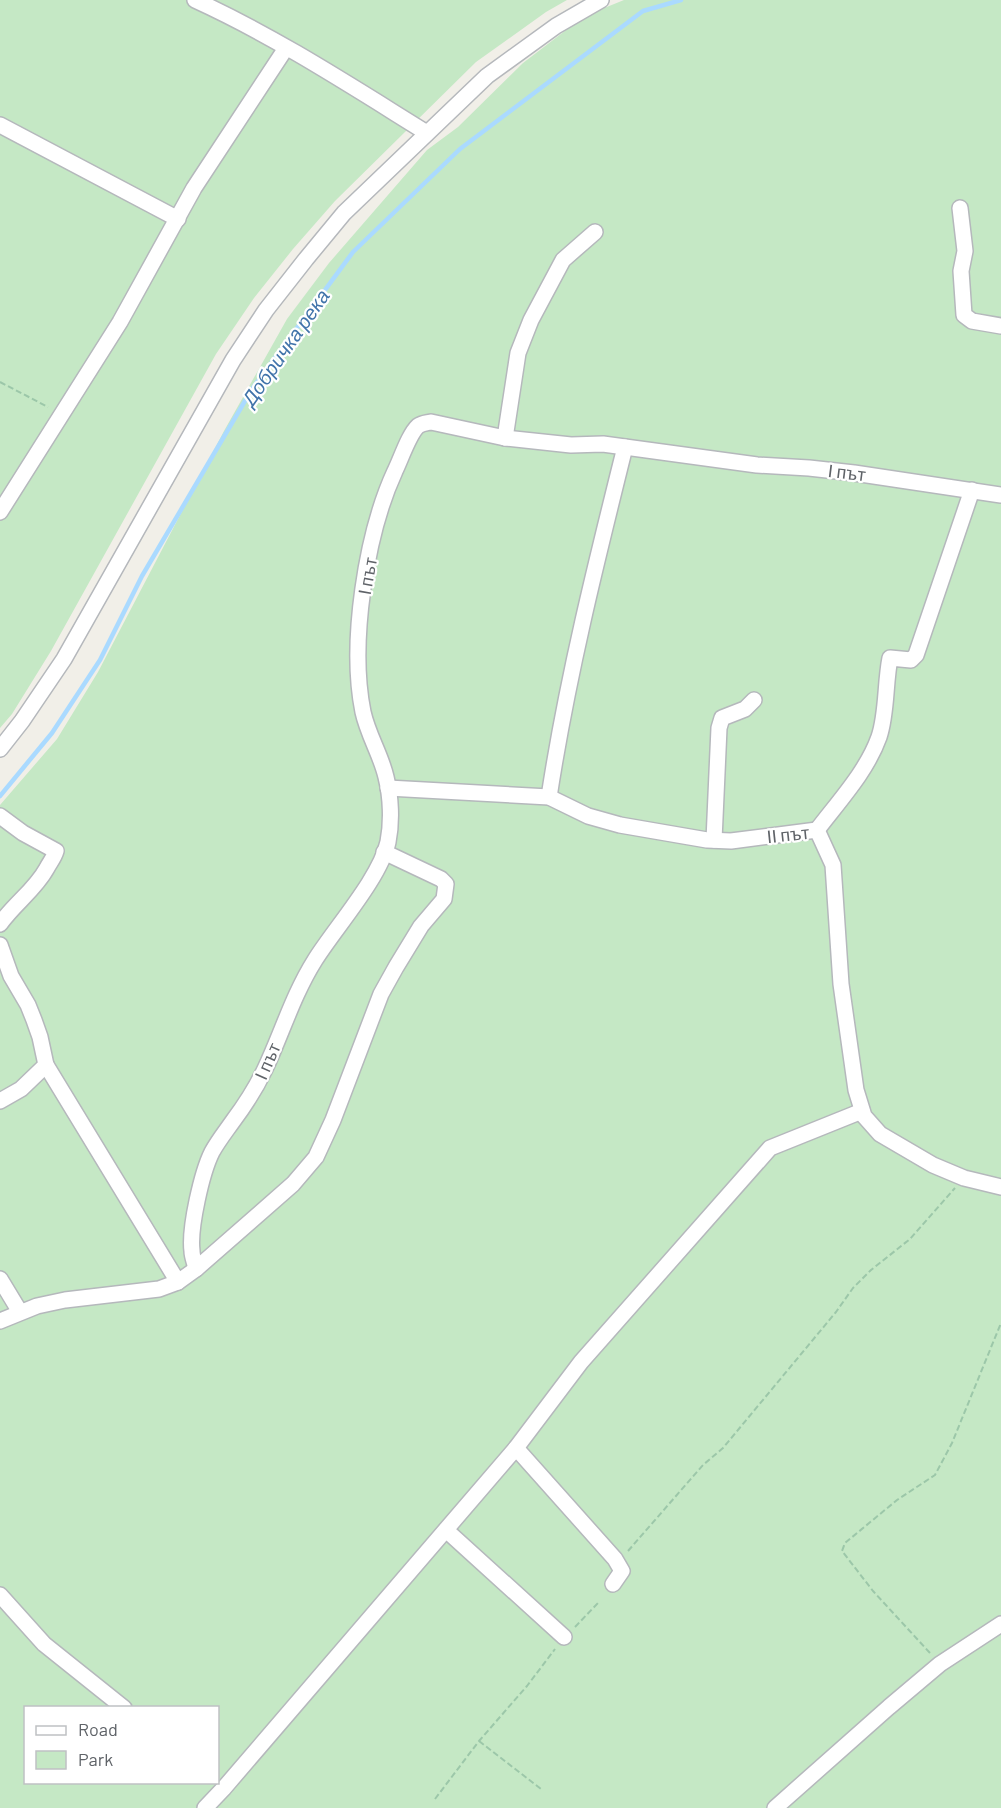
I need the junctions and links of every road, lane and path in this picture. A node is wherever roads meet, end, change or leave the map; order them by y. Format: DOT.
graph roads {
  1 [pos="195,0"];
  2 [pos="601,0"];
  3 [pos="286,48"];
  4 [pos="0,124"];
  5 [pos="427,132"];
  6 [pos="960,208"];
  7 [pos="178,219"];
  8 [pos="595,232"];
  9 [pos="1001,326"];
  10 [pos="0,382"];
  11 [pos="62,414"];
  12 [pos="505,438"];
  13 [pos="625,447"];
  14 [pos="972,490"];
  15 [pos="1001,495"];
  16 [pos="0,512"];
  17 [pos="754,700"];
  18 [pos="0,748"];
  19 [pos="388,789"];
  20 [pos="549,797"];
  21 [pos="0,816"];
  22 [pos="817,830"];
  23 [pos="714,840"];
  24 [pos="384,852"];
  25 [pos="0,924"];
  26 [pos="0,945"];
  27 [pos="46,1065"];
  28 [pos="0,1101"];
  29 [pos="862,1111"];
  30 [pos="964,1178"];
  31 [pos="1001,1187"];
  32 [pos="196,1269"];
  33 [pos="0,1279"];
  34 [pos="178,1282"];
  35 [pos="20,1312"];
  36 [pos="0,1321"];
  37 [pos="1001,1323"];
  38 [pos="516,1448"];
  39 [pos="446,1530"];
  40 [pos="615,1559"];
  41 [pos="613,1584"];
  42 [pos="0,1595"];
  43 [pos="598,1603"];
  44 [pos="1001,1624"];
  45 [pos="564,1637"];
  46 [pos="940,1664"];
  47 [pos="123,1706"];
  48 [pos="479,1741"];
  49 [pos="221,1785"];
  50 [pos="541,1789"];
  51 [pos="435,1799"];
  52 [pos="205,1808"];
  53 [pos="775,1808"];
  1 -- 3 [label="street"];
  2 -- 5 [label="street"];
  3 -- 5 [label="street"];
  3 -- 7 [label="street"];
  4 -- 7 [label="street"];
  5 -- 18 [label="street"];
  6 -- 9 [label="street"];
  7 -- 11 [label="street"];
  8 -- 12 [label="street"];
  10 -- 11 [label="path"];
  11 -- 16 [label="street"];
  12 -- 13 [label="street, І път"];
  12 -- 19 [label="street, І път"];
  13 -- 14 [label="street, І път"];
  13 -- 20 [label="street"];
  14 -- 15 [label="street, І път"];
  14 -- 22 [label="street"];
  17 -- 23 [label="street"];
  19 -- 20 [label="street, ІІ път"];
  19 -- 24 [label="street, І път"];
  20 -- 23 [label="street, ІІ път"];
  21 -- 25 [label="street"];
  22 -- 23 [label="street, ІІ път"];
  22 -- 29 [label="street, ІІ път"];
  24 -- 32 [label="street, І път"];
  24 -- 32 [label="street"];
  26 -- 27 [label="street"];
  27 -- 28 [label="street"];
  27 -- 34 [label="street"];
  29 -- 30 [label="street, ІІ път"];
  29 -- 38 [label="street"];
  30 -- 31 [label="street, ІІ път"];
  30 -- 40 [label="path"];
  32 -- 34 [label="street"];
  33 -- 35 [label="street"];
  34 -- 35 [label="street"];
  35 -- 36 [label="street"];
  37 -- 46 [label="path"];
  38 -- 39 [label="street"];
  38 -- 40 [label="street"];
  39 -- 45 [label="street"];
  39 -- 49 [label="street"];
  40 -- 41 [label="street"];
  42 -- 47 [label="street"];
  43 -- 45 [label="path"];
  44 -- 46 [label="street"];
  45 -- 48 [label="path"];
  46 -- 53 [label="street"];
  48 -- 50 [label="path"];
  48 -- 51 [label="path"];
  49 -- 52 [label="street"];
}
